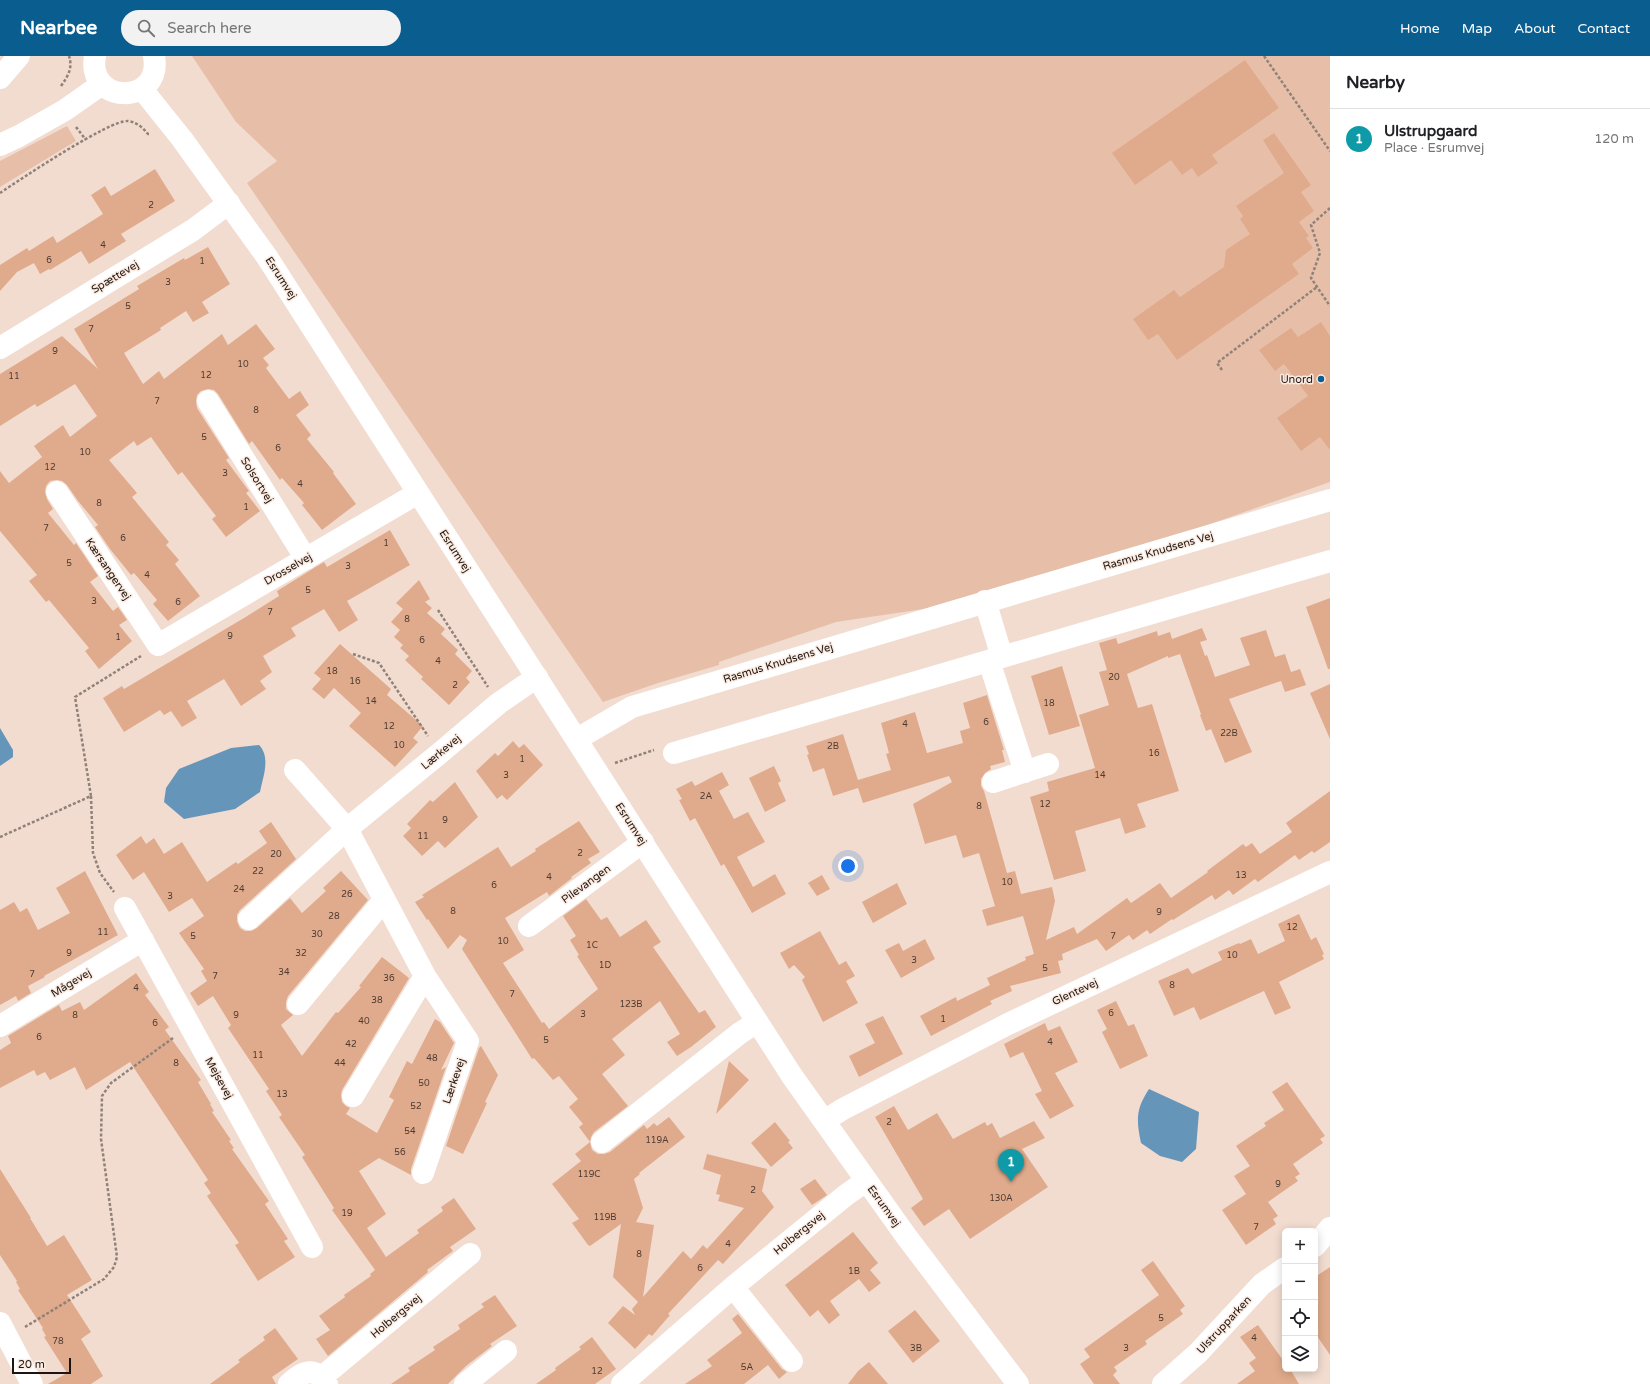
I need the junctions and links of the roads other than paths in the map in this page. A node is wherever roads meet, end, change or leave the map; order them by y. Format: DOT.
graph roads {
  1 [pos="19,56"];
  2 [pos="94,56"];
  3 [pos="154,56"];
  4 [pos="0,78"];
  5 [pos="102,84"];
  6 [pos="142,89"];
  7 [pos="0,145"];
  8 [pos="229,203"];
  9 [pos="0,348"];
  10 [pos="208,401"];
  11 [pos="57,492"];
  12 [pos="418,493"];
  13 [pos="1330,500"];
  14 [pos="306,559"];
  15 [pos="1330,561"];
  16 [pos="985,601"];
  17 [pos="158,645"];
  18 [pos="996,659"];
  19 [pos="537,677"];
  20 [pos="577,739"];
  21 [pos="674,753"];
  22 [pos="1048,764"];
  23 [pos="295,770"];
  24 [pos="1025,772"];
  25 [pos="993,782"];
  26 [pos="346,829"];
  27 [pos="643,842"];
  28 [pos="1330,872"];
  29 [pos="384,900"];
  30 [pos="125,908"];
  31 [pos="249,919"];
  32 [pos="529,926"];
  33 [pos="143,940"];
  34 [pos="425,976"];
  35 [pos="298,1004"];
  36 [pos="757,1022"];
  37 [pos="0,1026"];
  38 [pos="353,1096"];
  39 [pos="824,1121"];
  40 [pos="602,1142"];
  41 [pos="423,1173"];
  42 [pos="866,1181"];
  43 [pos="1330,1228"];
  44 [pos="1318,1242"];
  45 [pos="312,1247"];
  46 [pos="470,1254"];
  47 [pos="1282,1270"];
  48 [pos="733,1287"];
  49 [pos="4,1331"];
  50 [pos="506,1351"];
  51 [pos="792,1361"];
  52 [pos="324,1381"];
  53 [pos="32,1384"];
  54 [pos="289,1384"];
  55 [pos="465,1384"];
  56 [pos="622,1384"];
  57 [pos="1018,1384"];
  58 [pos="1163,1384"];
  1 -- 4 [label="street"];
  2 -- 5 [label="street"];
  3 -- 6 [label="street"];
  5 -- 6 [label="street"];
  5 -- 7 [label="street"];
  6 -- 8 [label="street, Esrumvej"];
  8 -- 9 [label="street, Spættevej"];
  8 -- 12 [label="street, Esrumvej"];
  10 -- 14 [label="street, Solsortvej"];
  11 -- 17 [label="street, Kærsangervej"];
  12 -- 14 [label="street, Drosselvej"];
  12 -- 19 [label="street, Esrumvej"];
  13 -- 16 [label="street, Rasmus Knudsens Vej"];
  14 -- 17 [label="street, Drosselvej"];
  15 -- 18 [label="street"];
  16 -- 18 [label="street"];
  16 -- 20 [label="street, Rasmus Knudsens Vej"];
  18 -- 21 [label="street"];
  18 -- 24 [label="street"];
  19 -- 20 [label="street, Esrumvej"];
  19 -- 26 [label="street, Lærkevej"];
  20 -- 27 [label="street, Esrumvej"];
  22 -- 24 [label="street"];
  23 -- 26 [label="street, Lærkevej"];
  24 -- 25 [label="street"];
  26 -- 29 [label="street, Lærkevej"];
  26 -- 31 [label="street, Lærkevej"];
  27 -- 32 [label="street, Pilevangen"];
  27 -- 36 [label="street, Esrumvej"];
  28 -- 39 [label="street, Glentevej"];
  29 -- 34 [label="street, Lærkevej"];
  29 -- 35 [label="street"];
  30 -- 33 [label="street, Mejsevej"];
  33 -- 37 [label="street, Mågevej"];
  33 -- 45 [label="street, Mejsevej"];
  34 -- 38 [label="street"];
  34 -- 41 [label="street, Lærkevej"];
  36 -- 39 [label="street, Esrumvej"];
  36 -- 40 [label="street"];
  39 -- 42 [label="street, Esrumvej"];
  42 -- 48 [label="street, Holbergsvej"];
  42 -- 57 [label="street, Esrumvej"];
  43 -- 44 [label="street"];
  46 -- 52 [label="street, Holbergsvej"];
  47 -- 58 [label="street, Ulstrupparken"];
  48 -- 51 [label="street"];
  48 -- 56 [label="street, Holbergsvej"];
  49 -- 53 [label="street"];
  50 -- 55 [label="street"];
  52 -- 54 [label="street, Holbergsvej"];
}
